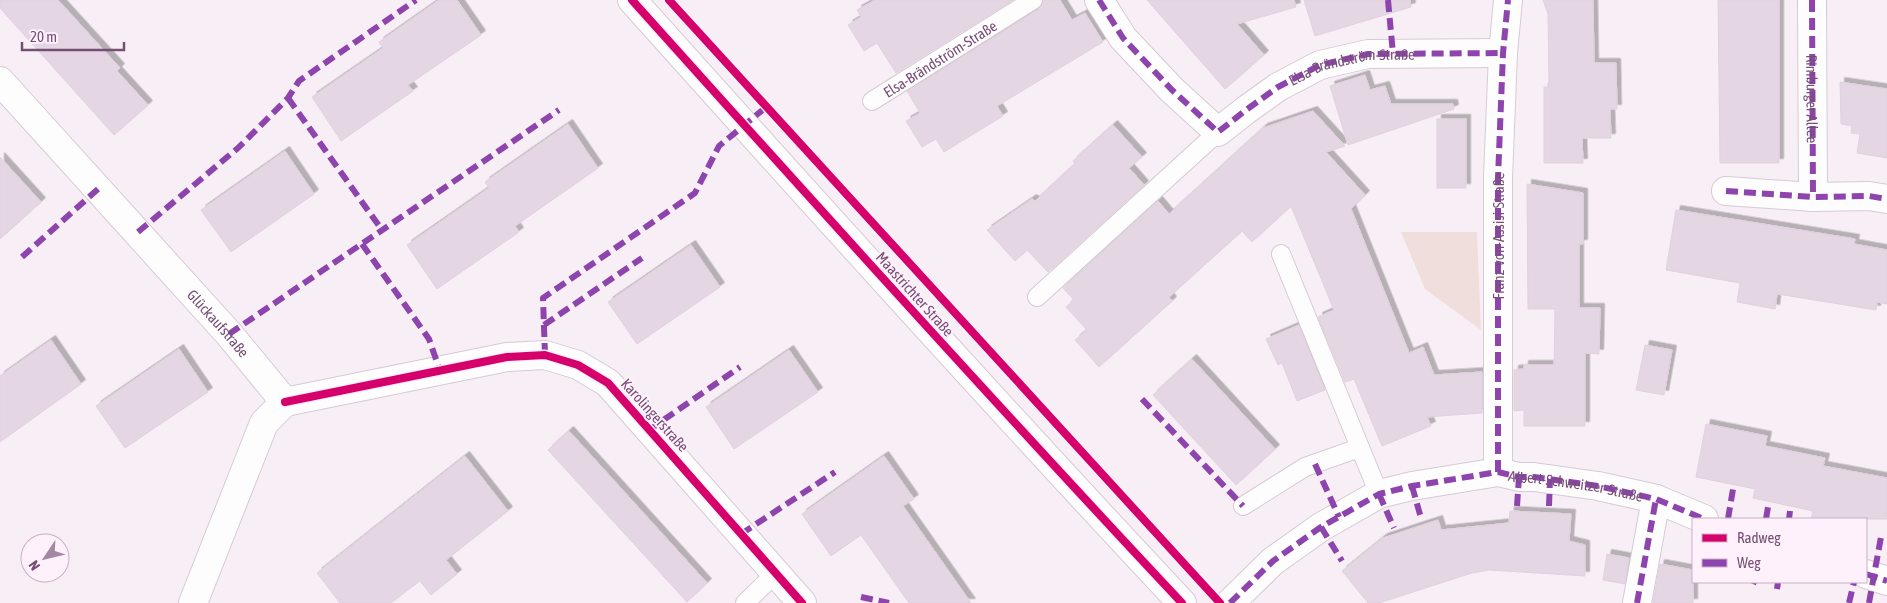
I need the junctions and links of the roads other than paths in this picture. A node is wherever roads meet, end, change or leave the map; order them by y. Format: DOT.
graph roads {
  1 [pos="632,0"];
  2 [pos="1033,0"];
  3 [pos="1098,0"];
  4 [pos="1508,0"];
  5 [pos="1812,0"];
  6 [pos="1503,53"];
  7 [pos="0,80"];
  8 [pos="872,101"];
  9 [pos="1218,132"];
  10 [pos="1726,191"];
  11 [pos="1813,197"];
  12 [pos="1887,199"];
  13 [pos="1281,254"];
  14 [pos="1037,297"];
  15 [pos="285,402"];
  16 [pos="1359,448"];
  17 [pos="1498,472"];
  18 [pos="1379,494"];
  19 [pos="1656,499"];
  20 [pos="1242,506"];
  21 [pos="1702,518"];
  22 [pos="776,573"];
  23 [pos="1867,574"];
  24 [pos="1887,581"];
  25 [pos="193,603"];
  26 [pos="745,603"];
  27 [pos="802,603"];
  28 [pos="1182,603"];
  29 [pos="1230,603"];
  30 [pos="1637,603"];
  1 -- 28 [label="street, Maastrichter Straße"];
  2 -- 8 [label="lane, Elsa-Brändström-Straße"];
  3 -- 9 [label="street"];
  4 -- 6 [label="street, Franz-von-Assisi-Straße"];
  5 -- 11 [label="street, Rimburger Allee"];
  6 -- 9 [label="street, Elsa-Brändström-Straße"];
  6 -- 17 [label="street, Franz-von-Assisi-Straße"];
  7 -- 15 [label="street, Glückaufstraße"];
  9 -- 14 [label="lane, Elsa-Brändström-Straße"];
  10 -- 11 [label="street"];
  11 -- 12 [label="street"];
  13 -- 16 [label="lane"];
  15 -- 22 [label="street, Karolingerstraße"];
  15 -- 25 [label="street"];
  16 -- 18 [label="lane"];
  16 -- 20 [label="lane"];
  17 -- 18 [label="street, Albert-Schweitzer-Straße"];
  17 -- 19 [label="street, Albert-Schweitzer-Straße"];
  18 -- 29 [label="street, Albert-Schweitzer-Straße"];
  19 -- 21 [label="street, Albert-Schweitzer-Straße"];
  19 -- 30 [label="street, Albert-Schweitzer-Straße"];
  22 -- 26 [label="lane"];
  22 -- 27 [label="street, Karolingerstraße"];
  23 -- 24 [label="street"];
}
